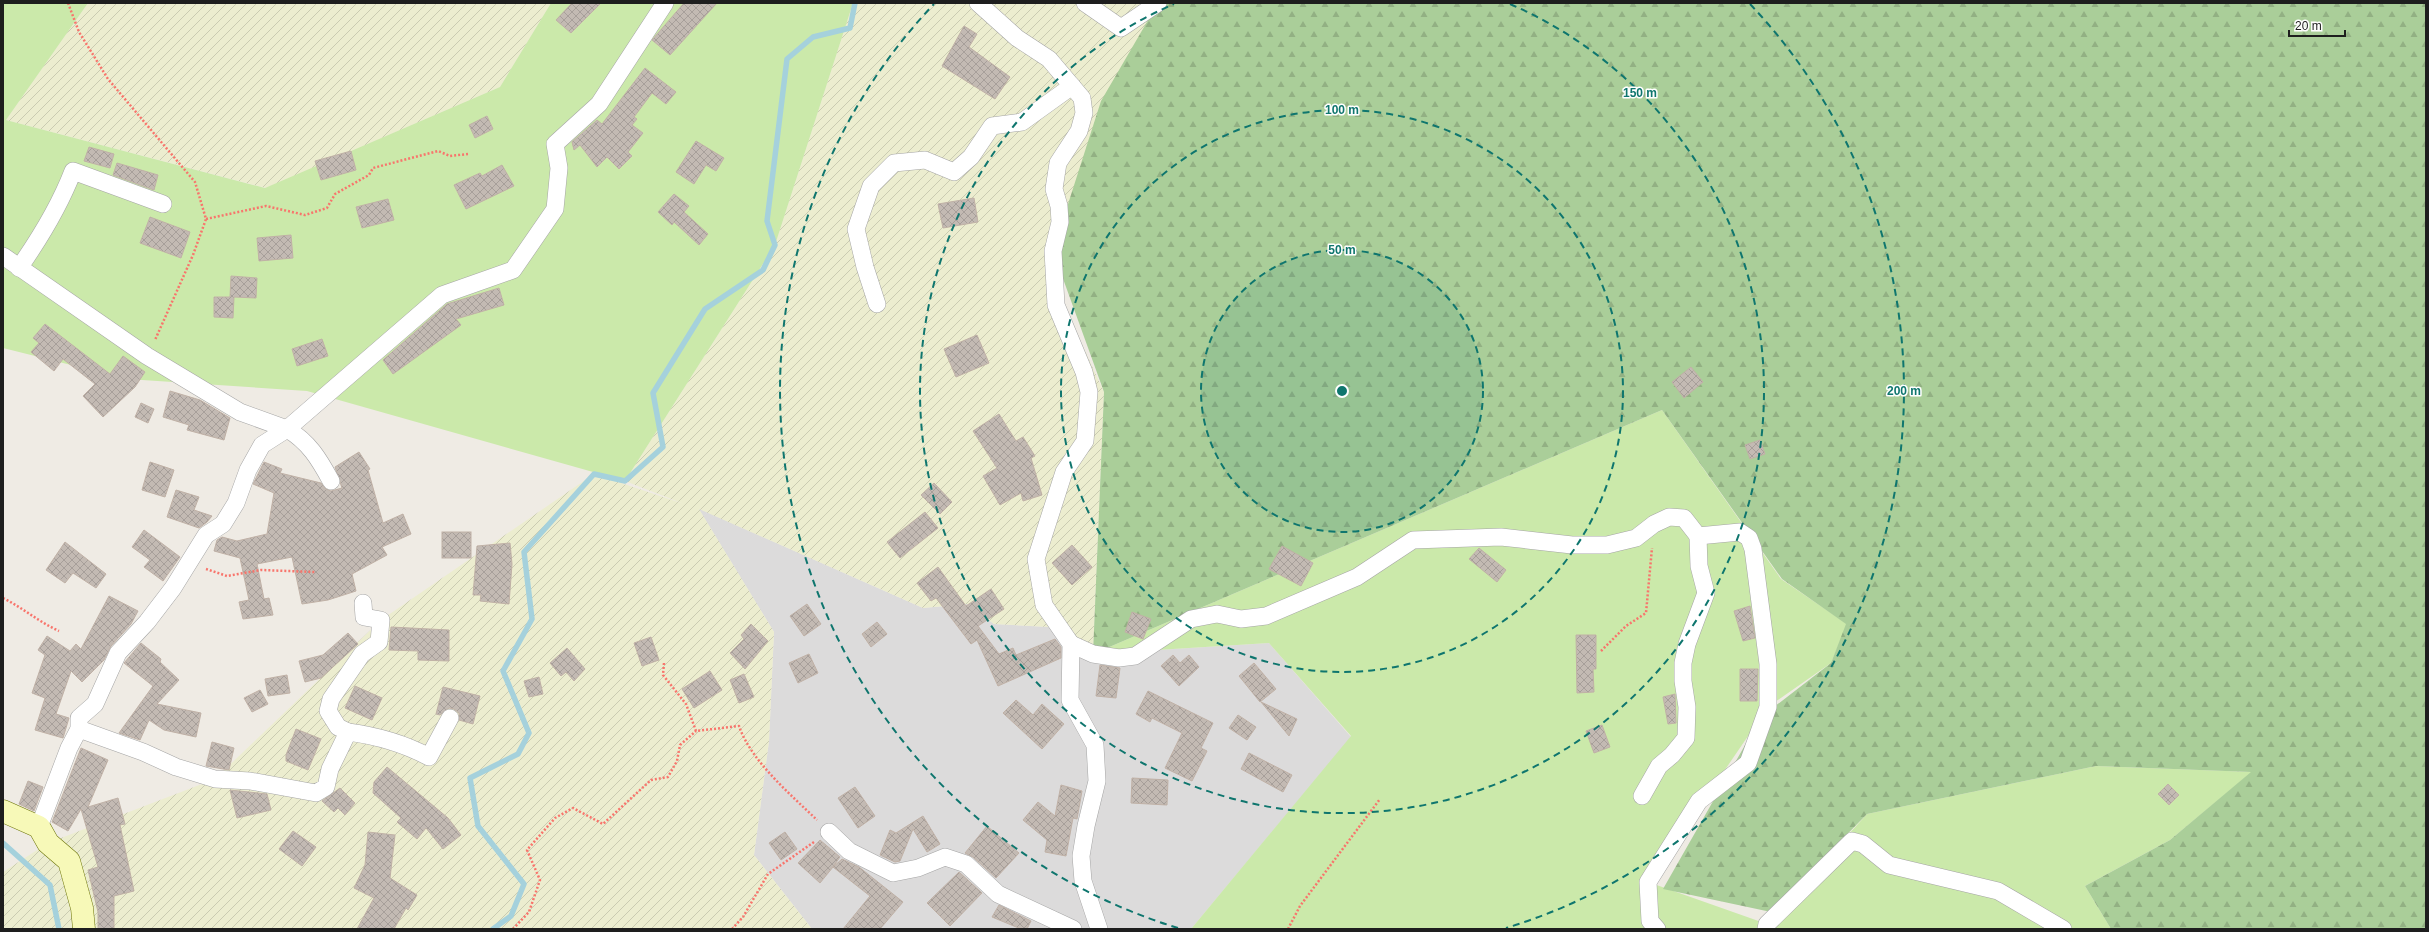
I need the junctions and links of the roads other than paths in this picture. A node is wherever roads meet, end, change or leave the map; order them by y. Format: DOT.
graph roads {
  1 [pos="665,3"];
  2 [pos="978,3"];
  3 [pos="1085,3"];
  4 [pos="1158,3"];
  5 [pos="1072,86"];
  6 [pos="163,204"];
  7 [pos="3,256"];
  8 [pos="19,268"];
  9 [pos="877,304"];
  10 [pos="287,428"];
  11 [pos="331,481"];
  12 [pos="1698,536"];
  13 [pos="363,602"];
  14 [pos="1071,644"];
  15 [pos="450,718"];
  16 [pos="79,729"];
  17 [pos="348,732"];
  18 [pos="1642,796"];
  19 [pos="3,811"];
  20 [pos="39,827"];
  21 [pos="829,832"];
  22 [pos="84,929"];
  23 [pos="1073,929"];
  24 [pos="1099,929"];
  25 [pos="1657,929"];
  26 [pos="1766,929"];
  27 [pos="2063,929"];
  1 -- 10 [label="street"];
  2 -- 5 [label="street"];
  3 -- 4 [label="street"];
  5 -- 9 [label="street"];
  5 -- 14 [label="street"];
  6 -- 8 [label="street"];
  7 -- 8 [label="street"];
  8 -- 10 [label="street"];
  10 -- 11 [label="street"];
  10 -- 16 [label="street"];
  12 -- 14 [label="street"];
  12 -- 18 [label="street"];
  12 -- 25 [label="street"];
  13 -- 17 [label="street"];
  14 -- 24 [label="street"];
  15 -- 17 [label="street"];
  16 -- 17 [label="street"];
  16 -- 20 [label="street"];
  19 -- 20 [label="street"];
  20 -- 22 [label="street"];
  21 -- 23 [label="street"];
  26 -- 27 [label="street"];
}
